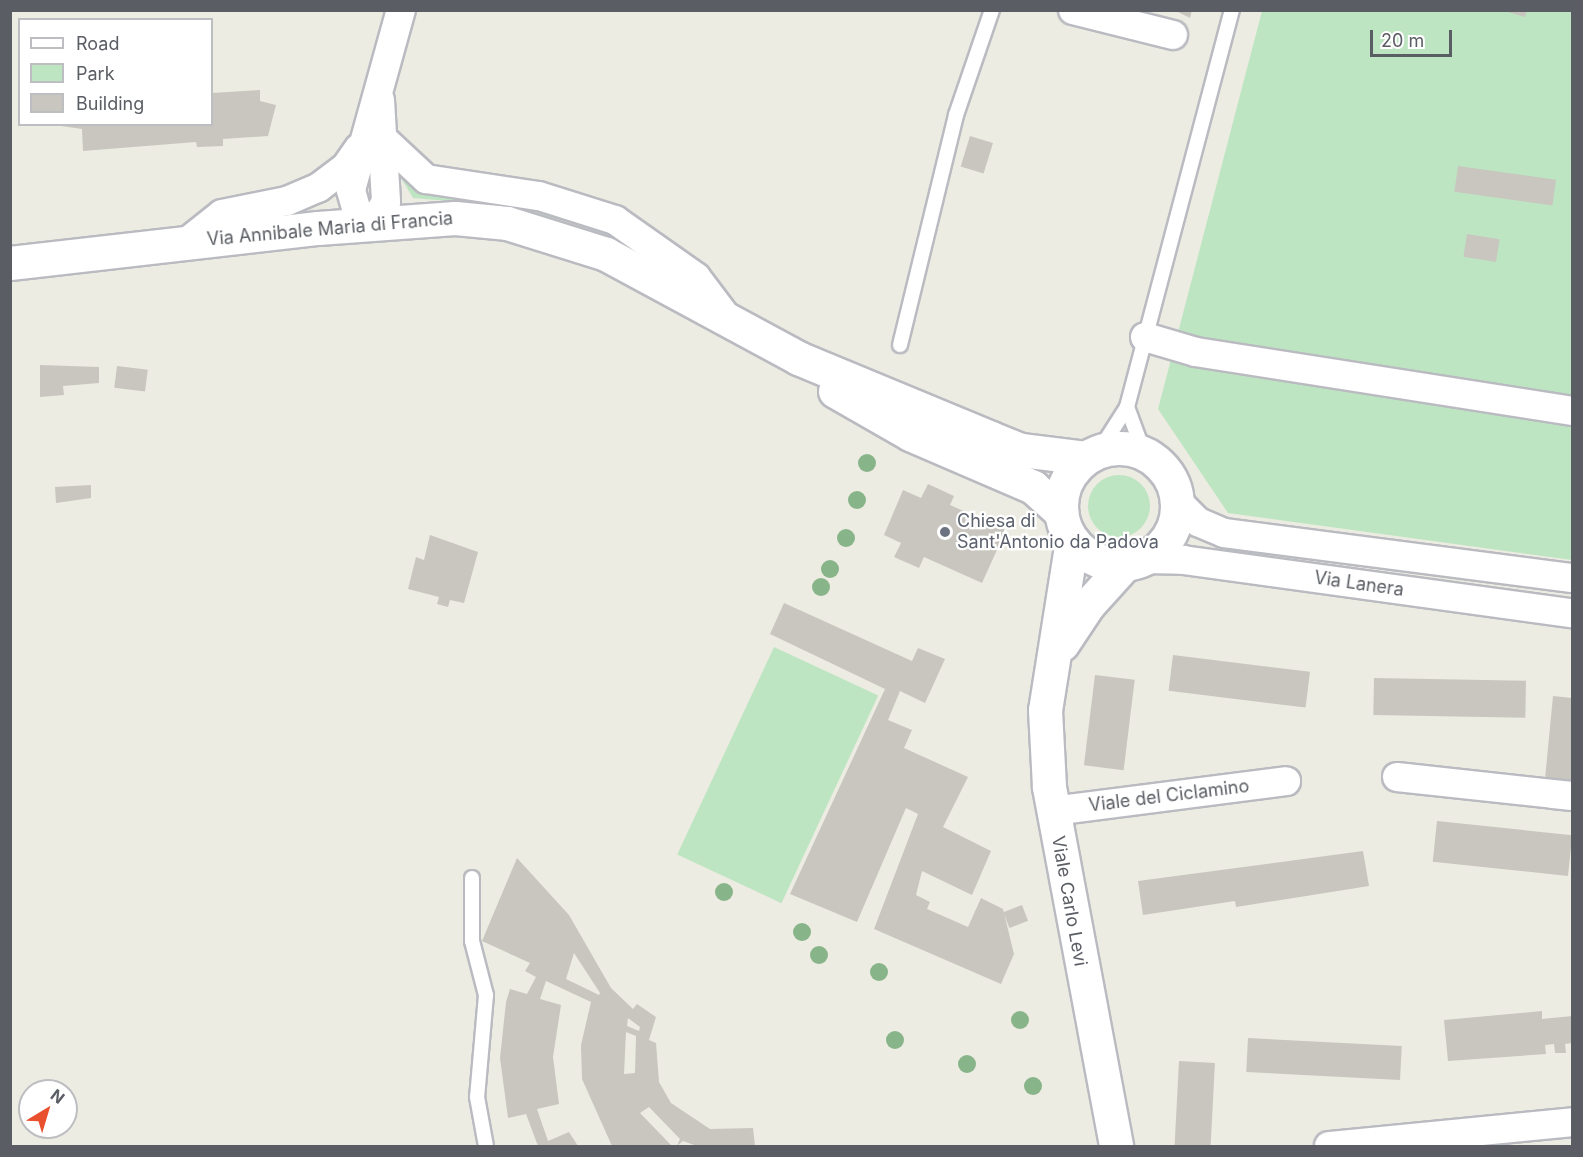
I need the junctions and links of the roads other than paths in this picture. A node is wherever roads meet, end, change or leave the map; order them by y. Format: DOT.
graph roads {
  1 [pos="400,10"];
  2 [pos="992,10"];
  3 [pos="1073,10"];
  4 [pos="1232,10"];
  5 [pos="1173,35"];
  6 [pos="370,142"];
  7 [pos="372,225"];
  8 [pos="189,241"];
  9 [pos="10,263"];
  10 [pos="724,314"];
  11 [pos="1145,337"];
  12 [pos="900,345"];
  13 [pos="798,358"];
  14 [pos="1127,408"];
  15 [pos="1572,411"];
  16 [pos="1144,453"];
  17 [pos="1092,455"];
  18 [pos="1178,501"];
  19 [pos="1066,526"];
  20 [pos="1135,562"];
  21 [pos="1572,578"];
  22 [pos="1572,613"];
  23 [pos="1056,653"];
  24 [pos="1397,777"];
  25 [pos="1286,782"];
  26 [pos="1572,796"];
  27 [pos="1053,811"];
  28 [pos="472,878"];
  29 [pos="1572,1122"];
  30 [pos="486,1146"];
  31 [pos="1116,1146"];
  32 [pos="1329,1146"];
  1 -- 6 [label="street"];
  2 -- 12 [label="lane"];
  3 -- 5 [label="street"];
  4 -- 11 [label="lane"];
  6 -- 7 [label="street"];
  6 -- 8 [label="street"];
  6 -- 10 [label="street"];
  7 -- 8 [label="main road, Via Annibale Maria di Francia"];
  7 -- 10 [label="main road, Via Annibale Maria di Francia"];
  8 -- 9 [label="main road, Via Annibale Maria di Francia"];
  10 -- 13 [label="main road, Via Annibale Maria di Francia"];
  11 -- 14 [label="lane"];
  11 -- 15 [label="street"];
  13 -- 17 [label="main road, Via Annibale Maria di Francia"];
  13 -- 19 [label="main road, Via Annibale Maria di Francia"];
  14 -- 16 [label="lane"];
  14 -- 17 [label="lane"];
  16 -- 17 [label="main road"];
  16 -- 18 [label="main road"];
  17 -- 19 [label="main road"];
  18 -- 20 [label="main road"];
  18 -- 21 [label="street, Via Lanera"];
  19 -- 20 [label="main road"];
  19 -- 23 [label="main road, Viale Carlo Levi"];
  20 -- 22 [label="street, Via Lanera"];
  20 -- 23 [label="main road, Viale Carlo Levi"];
  23 -- 27 [label="main road, Viale Carlo Levi"];
  24 -- 26 [label="street"];
  25 -- 27 [label="street, Viale del Ciclamino"];
  27 -- 31 [label="main road, Viale Carlo Levi"];
  28 -- 30 [label="lane"];
  29 -- 32 [label="street"];
}
